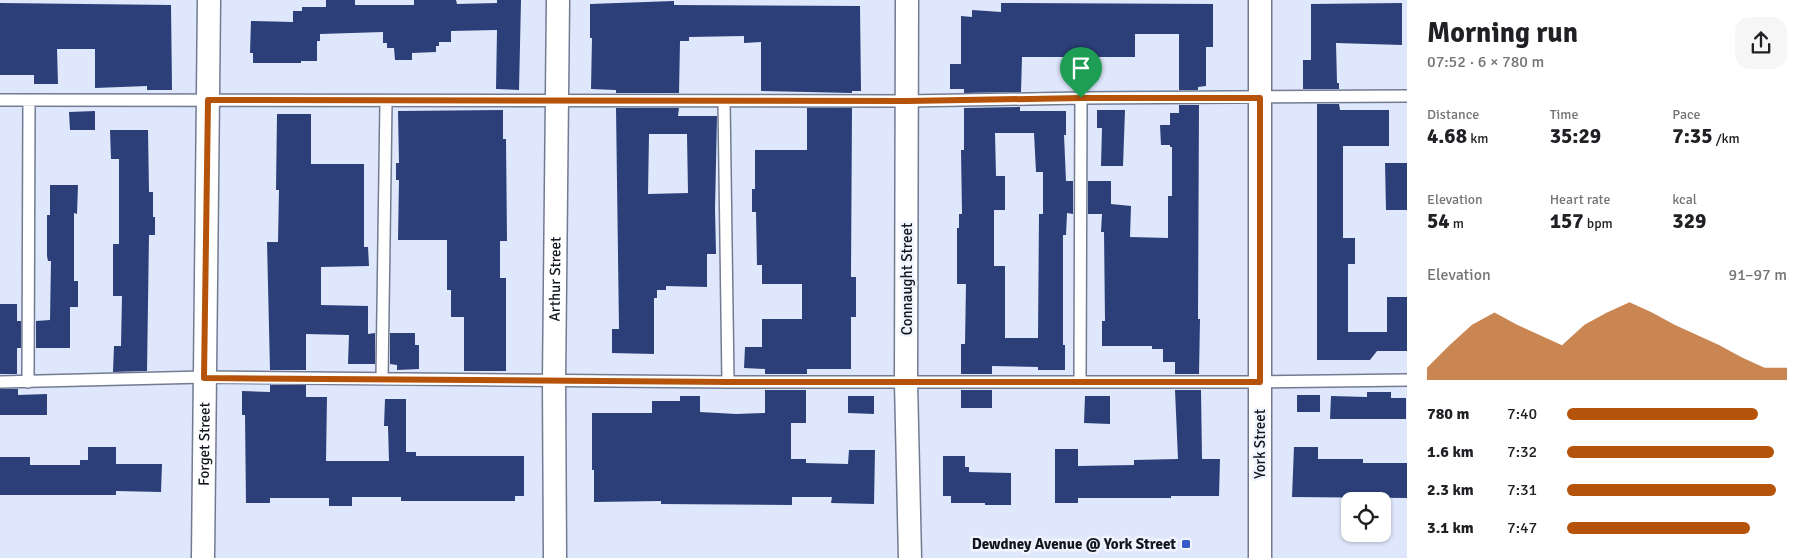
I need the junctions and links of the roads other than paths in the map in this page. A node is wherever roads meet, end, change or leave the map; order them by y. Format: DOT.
graph roads {
  1 [pos="209,0"];
  2 [pos="558,0"];
  3 [pos="907,0"];
  4 [pos="1260,0"];
  5 [pos="1407,96"];
  6 [pos="1081,98"];
  7 [pos="1260,98"];
  8 [pos="0,100"];
  9 [pos="29,100"];
  10 [pos="208,100"];
  11 [pos="724,100"];
  12 [pos="386,101"];
  13 [pos="908,101"];
  14 [pos="557,102"];
  15 [pos="204,378"];
  16 [pos="382,378"];
  17 [pos="554,380"];
  18 [pos="1407,380"];
  19 [pos="0,382"];
  20 [pos="28,382"];
  21 [pos="728,382"];
  22 [pos="906,382"];
  23 [pos="1080,382"];
  24 [pos="1260,382"];
  25 [pos="203,558"];
  26 [pos="556,558"];
  27 [pos="910,558"];
  28 [pos="1260,558"];
  1 -- 10 [label="street, Forget Street"];
  2 -- 14 [label="street, Arthur Street"];
  3 -- 13 [label="street, Connaught Street"];
  4 -- 7 [label="street, York Street"];
  5 -- 7 [label="lane"];
  6 -- 7 [label="lane"];
  6 -- 13 [label="lane"];
  6 -- 23 [label="lane"];
  7 -- 24 [label="street, York Street"];
  8 -- 9 [label="lane"];
  9 -- 10 [label="lane"];
  9 -- 20 [label="lane"];
  10 -- 12 [label="lane"];
  10 -- 15 [label="street, Forget Street"];
  11 -- 13 [label="lane"];
  11 -- 14 [label="lane"];
  11 -- 21 [label="lane"];
  12 -- 14 [label="lane"];
  12 -- 16 [label="lane"];
  13 -- 22 [label="street, Connaught Street"];
  14 -- 17 [label="street, Arthur Street"];
  15 -- 16 [label="lane"];
  15 -- 20 [label="lane"];
  15 -- 25 [label="street, Forget Street"];
  16 -- 17 [label="lane"];
  17 -- 21 [label="lane"];
  17 -- 26 [label="street, Arthur Street"];
  18 -- 24 [label="lane"];
  19 -- 20 [label="lane"];
  21 -- 22 [label="lane"];
  22 -- 23 [label="lane"];
  22 -- 27 [label="street, Connaught Street"];
  23 -- 24 [label="lane"];
  24 -- 28 [label="street, York Street"];
}
